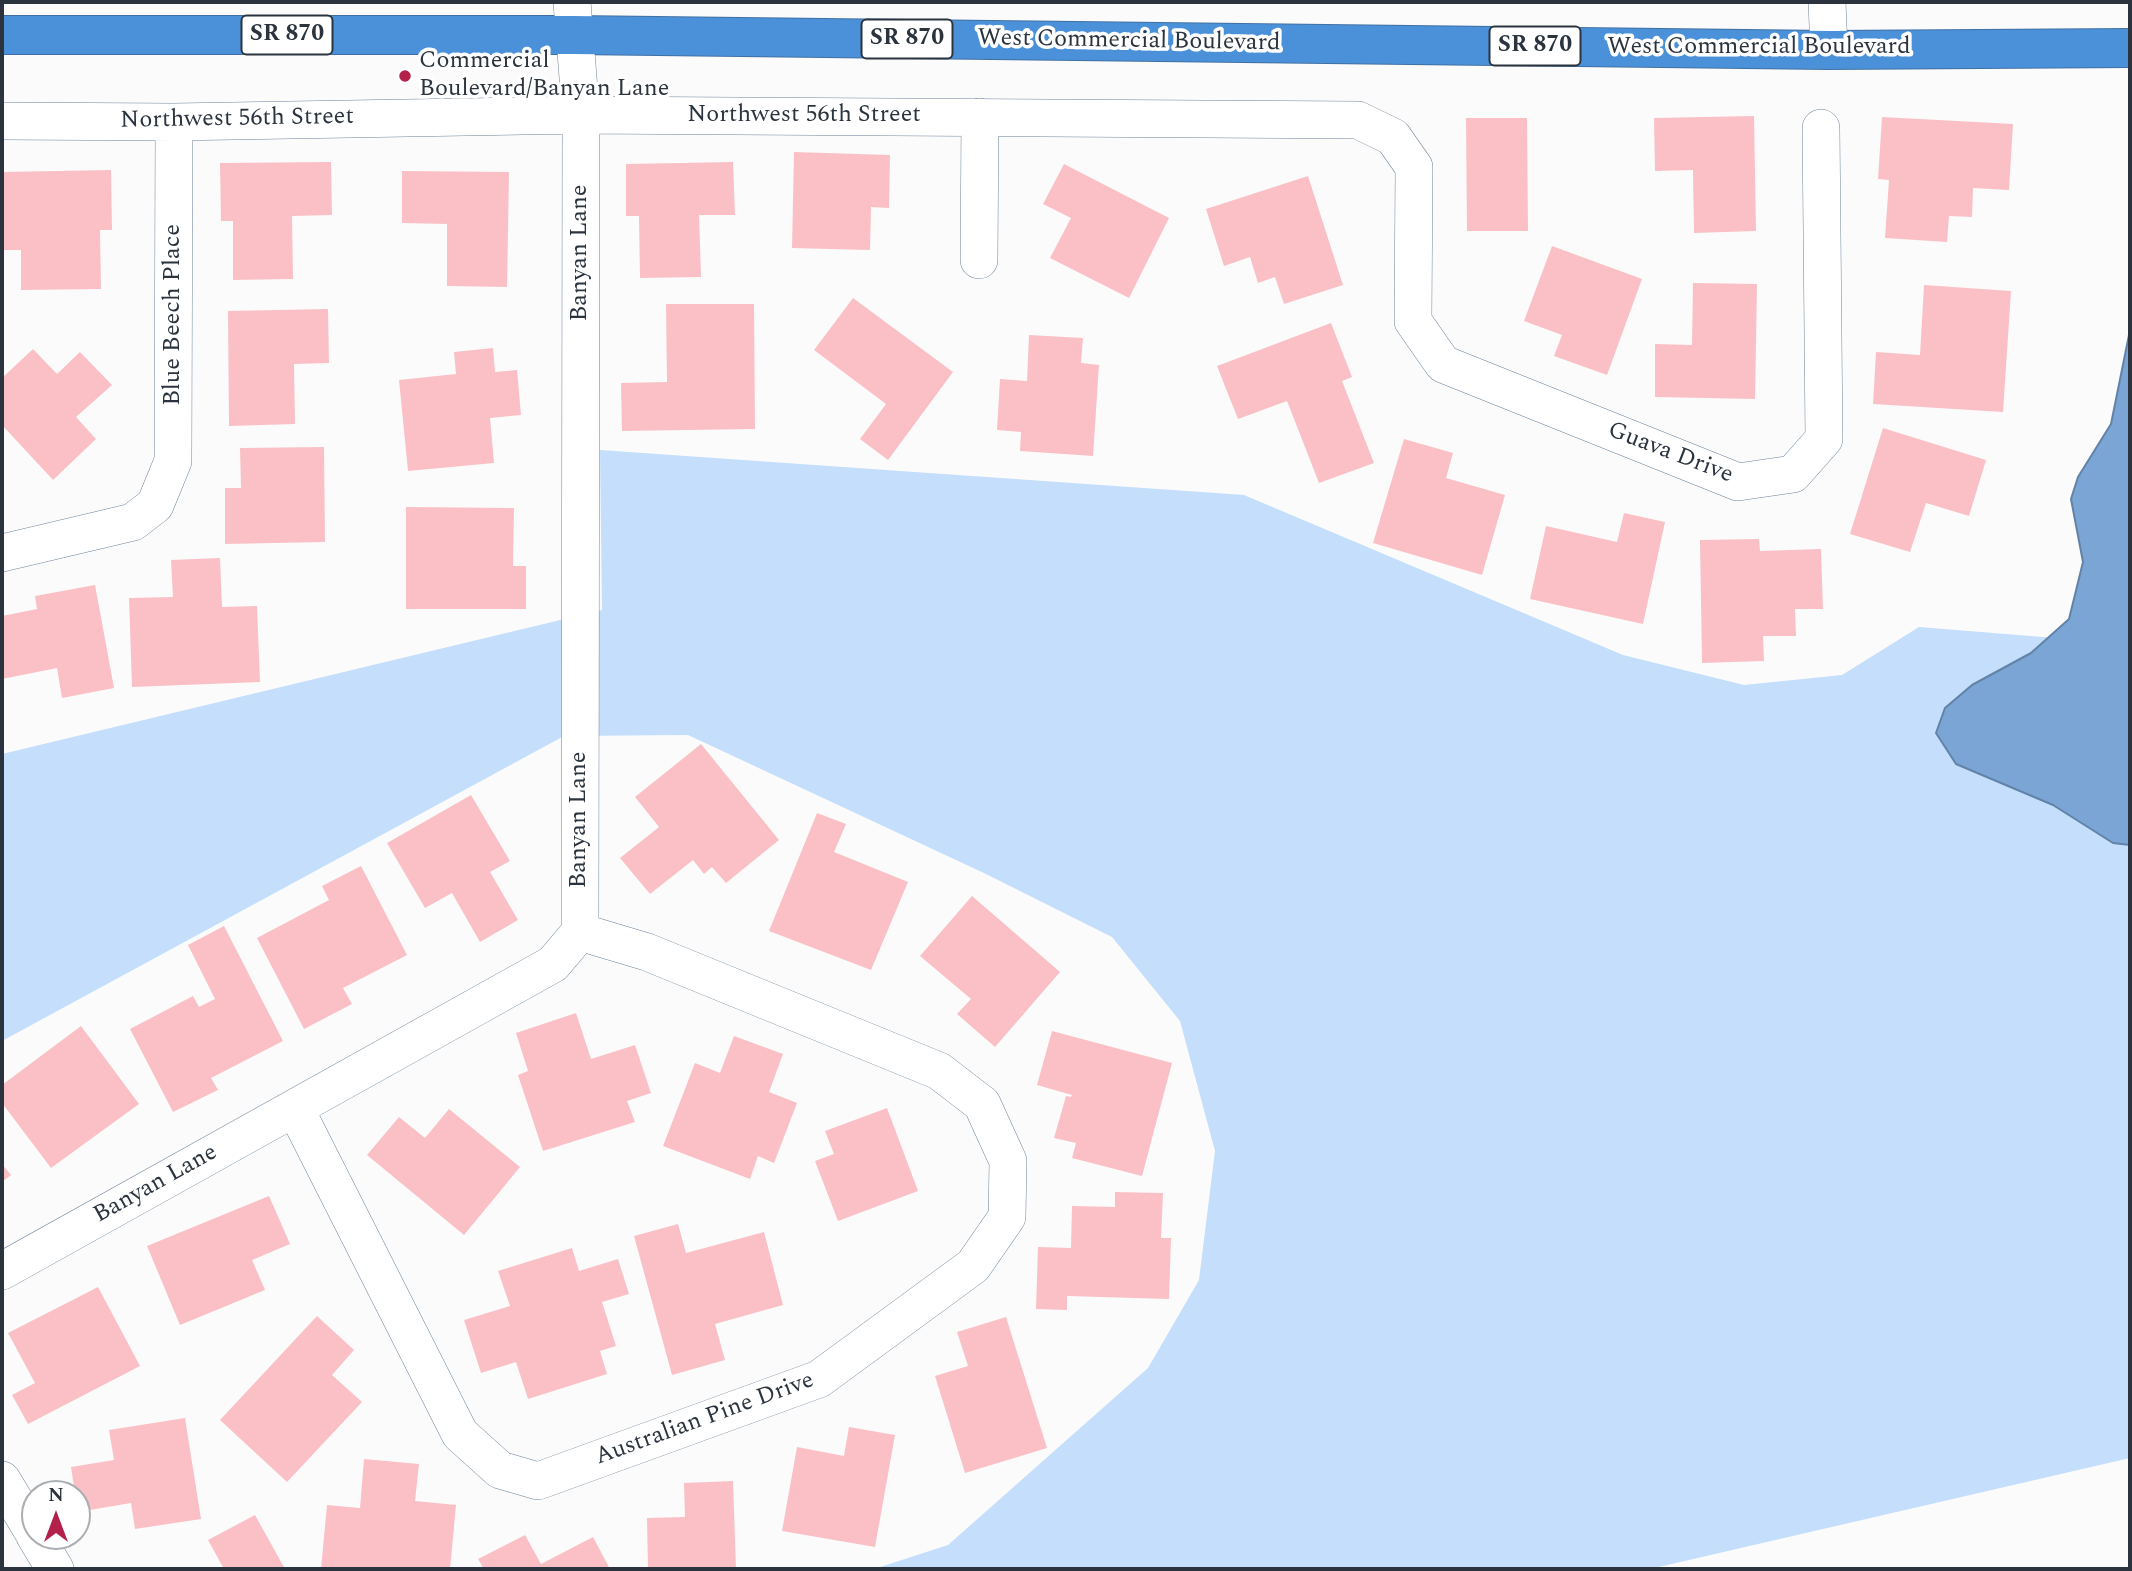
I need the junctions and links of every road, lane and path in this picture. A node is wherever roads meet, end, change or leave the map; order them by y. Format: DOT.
graph roads {
  1 [pos="1827,2"];
  2 [pos="572,18"];
  3 [pos="2,35"];
  4 [pos="2130,48"];
  5 [pos="1829,50"];
  6 [pos="581,115"];
  7 [pos="980,117"];
  8 [pos="2,121"];
  9 [pos="174,121"];
  10 [pos="1821,128"];
  11 [pos="1393,137"];
  12 [pos="979,260"];
  13 [pos="2,553"];
  14 [pos="580,932"];
  15 [pos="295,1108"];
  16 [pos="2,1271"];
  17 [pos="2,1480"];
  18 [pos="21,1512"];
  19 [pos="43,1550"];
  20 [pos="55,1569"];
  1 -- 5 [label="street"];
  2 -- 3 [label="highway, West Commercial Boulevard / SR 870"];
  2 -- 5 [label="highway, West Commercial Boulevard / SR 870"];
  2 -- 6 [label="street, Banyan Lane"];
  4 -- 5 [label="highway, West Commercial Boulevard / SR 870"];
  6 -- 7 [label="street, Northwest 56th Street"];
  6 -- 9 [label="street, Northwest 56th Street"];
  6 -- 14 [label="street, Banyan Lane"];
  7 -- 11 [label="street, Northwest 56th Street"];
  7 -- 12 [label="street"];
  8 -- 9 [label="street, Northwest 56th Street"];
  9 -- 13 [label="street, Blue Beech Place"];
  10 -- 11 [label="street, Guava Drive"];
  14 -- 15 [label="street, Banyan Lane"];
  14 -- 15 [label="street, Australian Pine Drive"];
  15 -- 16 [label="street, Banyan Lane"];
  17 -- 18 [label="street"];
  19 -- 20 [label="street"];
}
